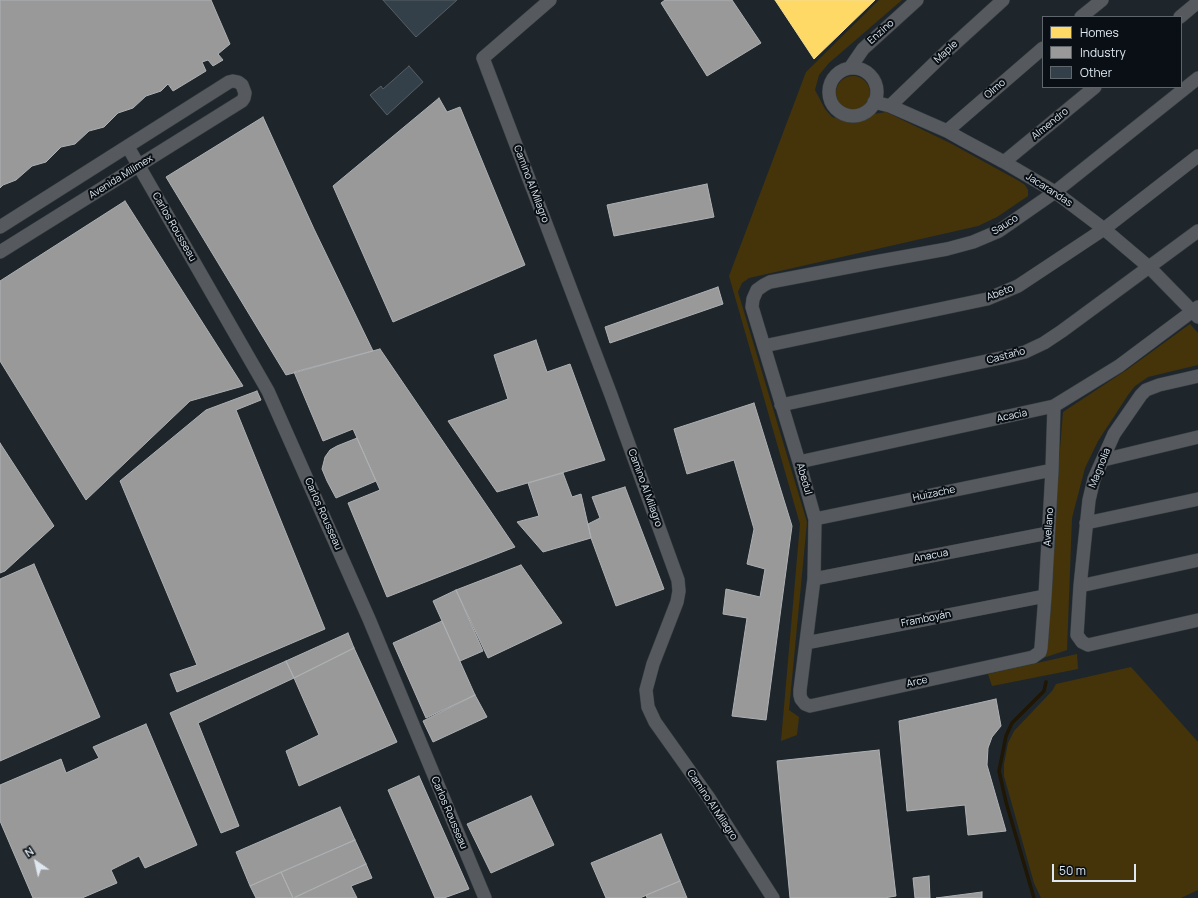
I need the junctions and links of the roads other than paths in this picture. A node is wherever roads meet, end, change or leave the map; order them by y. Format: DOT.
graph roads {
  1 [pos="550,0"];
  2 [pos="917,0"];
  3 [pos="1003,0"];
  4 [pos="1102,0"];
  5 [pos="1198,2"];
  6 [pos="1082,16"];
  7 [pos="1181,16"];
  8 [pos="1042,49"];
  9 [pos="850,68"];
  10 [pos="1198,78"];
  11 [pos="1094,88"];
  12 [pos="874,102"];
  13 [pos="890,106"];
  14 [pos="947,131"];
  15 [pos="128,146"];
  16 [pos="1198,156"];
  17 [pos="1004,162"];
  18 [pos="140,165"];
  19 [pos="1055,192"];
  20 [pos="0,227"];
  21 [pos="1104,229"];
  22 [pos="1198,232"];
  23 [pos="0,252"];
  24 [pos="1150,268"];
  25 [pos="770,282"];
  26 [pos="1196,312"];
  27 [pos="764,346"];
  28 [pos="1198,376"];
  29 [pos="782,405"];
  30 [pos="1054,406"];
  31 [pos="1198,437"];
  32 [pos="1102,460"];
  33 [pos="799,462"];
  34 [pos="1052,470"];
  35 [pos="1198,499"];
  36 [pos="815,519"];
  37 [pos="1086,523"];
  38 [pos="1048,533"];
  39 [pos="1198,560"];
  40 [pos="814,579"];
  41 [pos="1080,586"];
  42 [pos="1045,596"];
  43 [pos="1198,620"];
  44 [pos="806,643"];
  45 [pos="1041,648"];
  46 [pos="800,690"];
  47 [pos="485,898"];
  48 [pos="773,898"];
  1 -- 48 [label="street, Camino Al Milagro"];
  2 -- 9 [label="street, Enzino"];
  3 -- 13 [label="street, Maple"];
  4 -- 6 [label="street"];
  5 -- 7 [label="street"];
  8 -- 14 [label="street, Olmo"];
  9 -- 12 [label="street"];
  9 -- 12 [label="street"];
  10 -- 19 [label="street, Sauco"];
  11 -- 17 [label="street, Almendro"];
  12 -- 13 [label="street, Jacarandas"];
  13 -- 14 [label="street, Jacarandas"];
  14 -- 17 [label="street, Jacarandas"];
  15 -- 18 [label="street, Carlos Rousseau"];
  15 -- 18 [label="street, Avenida Milimex"];
  15 -- 20 [label="street"];
  16 -- 21 [label="street, Abeto"];
  17 -- 19 [label="street, Jacarandas"];
  18 -- 23 [label="street, Avenida Milimex"];
  18 -- 47 [label="street, Carlos Rousseau"];
  19 -- 21 [label="street, Jacarandas"];
  19 -- 25 [label="street, Sauco"];
  21 -- 24 [label="street, Jacarandas"];
  21 -- 27 [label="street, Abeto"];
  22 -- 24 [label="street, Castaño"];
  24 -- 26 [label="street, Jacarandas"];
  24 -- 29 [label="street, Castaño"];
  25 -- 27 [label="street, Abedul"];
  26 -- 30 [label="street, Acacia"];
  27 -- 29 [label="street, Abedul"];
  28 -- 32 [label="street, Magnolia"];
  29 -- 33 [label="street, Abedul"];
  30 -- 33 [label="street, Acacia"];
  30 -- 34 [label="street, Avellano"];
  31 -- 32 [label="street"];
  32 -- 37 [label="street, Magnolia"];
  33 -- 36 [label="street, Abedul"];
  34 -- 36 [label="street, Huizache"];
  34 -- 38 [label="street, Avellano"];
  35 -- 37 [label="street"];
  36 -- 40 [label="street, Abedul"];
  37 -- 41 [label="street, Magnolia"];
  38 -- 40 [label="street, Anacua"];
  38 -- 42 [label="street, Avellano"];
  39 -- 41 [label="street"];
  40 -- 44 [label="street, Abedul"];
  41 -- 43 [label="street, Magnolia"];
  42 -- 44 [label="street, Framboyán"];
  42 -- 45 [label="street, Avellano"];
  44 -- 46 [label="street, Abedul"];
  45 -- 46 [label="street, Arce"];
}
